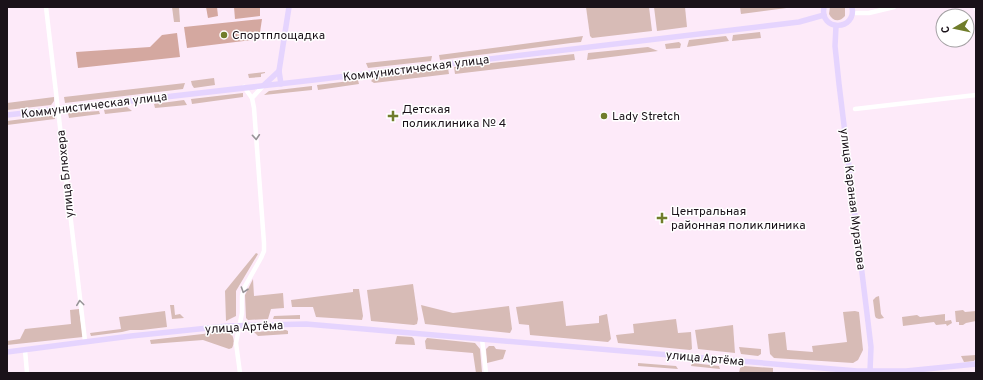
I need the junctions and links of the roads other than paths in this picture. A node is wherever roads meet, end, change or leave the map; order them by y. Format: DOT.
graph roads {
  1 [pos="46,7"];
  2 [pos="289,7"];
  3 [pos="824,7"];
  4 [pos="868,7"];
  5 [pos="894,7"];
  6 [pos="852,10"];
  7 [pos="869,13"];
  8 [pos="824,15"];
  9 [pos="836,26"];
  10 [pos="279,70"];
  11 [pos="281,84"];
  12 [pos="264,85"];
  13 [pos="244,87"];
  14 [pos="976,95"];
  15 [pos="252,98"];
  16 [pos="855,109"];
  17 [pos="57,110"];
  18 [pos="7,115"];
  19 [pos="240,326"];
  20 [pos="482,339"];
  21 [pos="85,342"];
  22 [pos="25,350"];
  23 [pos="7,352"];
  24 [pos="976,364"];
  25 [pos="870,372"];
  26 [pos="27,373"];
  27 [pos="240,373"];
  28 [pos="486,373"];
  1 -- 17 [label="street, улица Блюхера"];
  2 -- 10 [label="main road"];
  3 -- 8 [label="main road"];
  4 -- 7 [label="street"];
  5 -- 7 [label="street"];
  6 -- 7 [label="street"];
  6 -- 9 [label="main road"];
  8 -- 9 [label="main road"];
  8 -- 11 [label="main road, Коммунистическая улица"];
  9 -- 25 [label="main road, улица Караная Муратова"];
  10 -- 11 [label="main road"];
  10 -- 12 [label="main road"];
  11 -- 12 [label="main road, Коммунистическая улица"];
  12 -- 13 [label="main road, Коммунистическая улица"];
  12 -- 15 [label="street"];
  13 -- 15 [label="street"];
  13 -- 17 [label="main road, Коммунистическая улица"];
  14 -- 16 [label="street"];
  15 -- 19 [label="street, one-way"];
  17 -- 18 [label="main road, Коммунистическая улица"];
  21 -- 17 [label="street, улица Блюхера, one-way"];
  19 -- 20 [label="main road, улица Артёма"];
  19 -- 21 [label="main road, улица Артёма"];
  19 -- 27 [label="street"];
  20 -- 25 [label="main road, улица Артёма"];
  20 -- 28 [label="street"];
  21 -- 22 [label="main road, улица Артёма"];
  22 -- 23 [label="main road, улица Артёма"];
  22 -- 26 [label="street"];
  24 -- 25 [label="main road, улица Артёма"];
}
